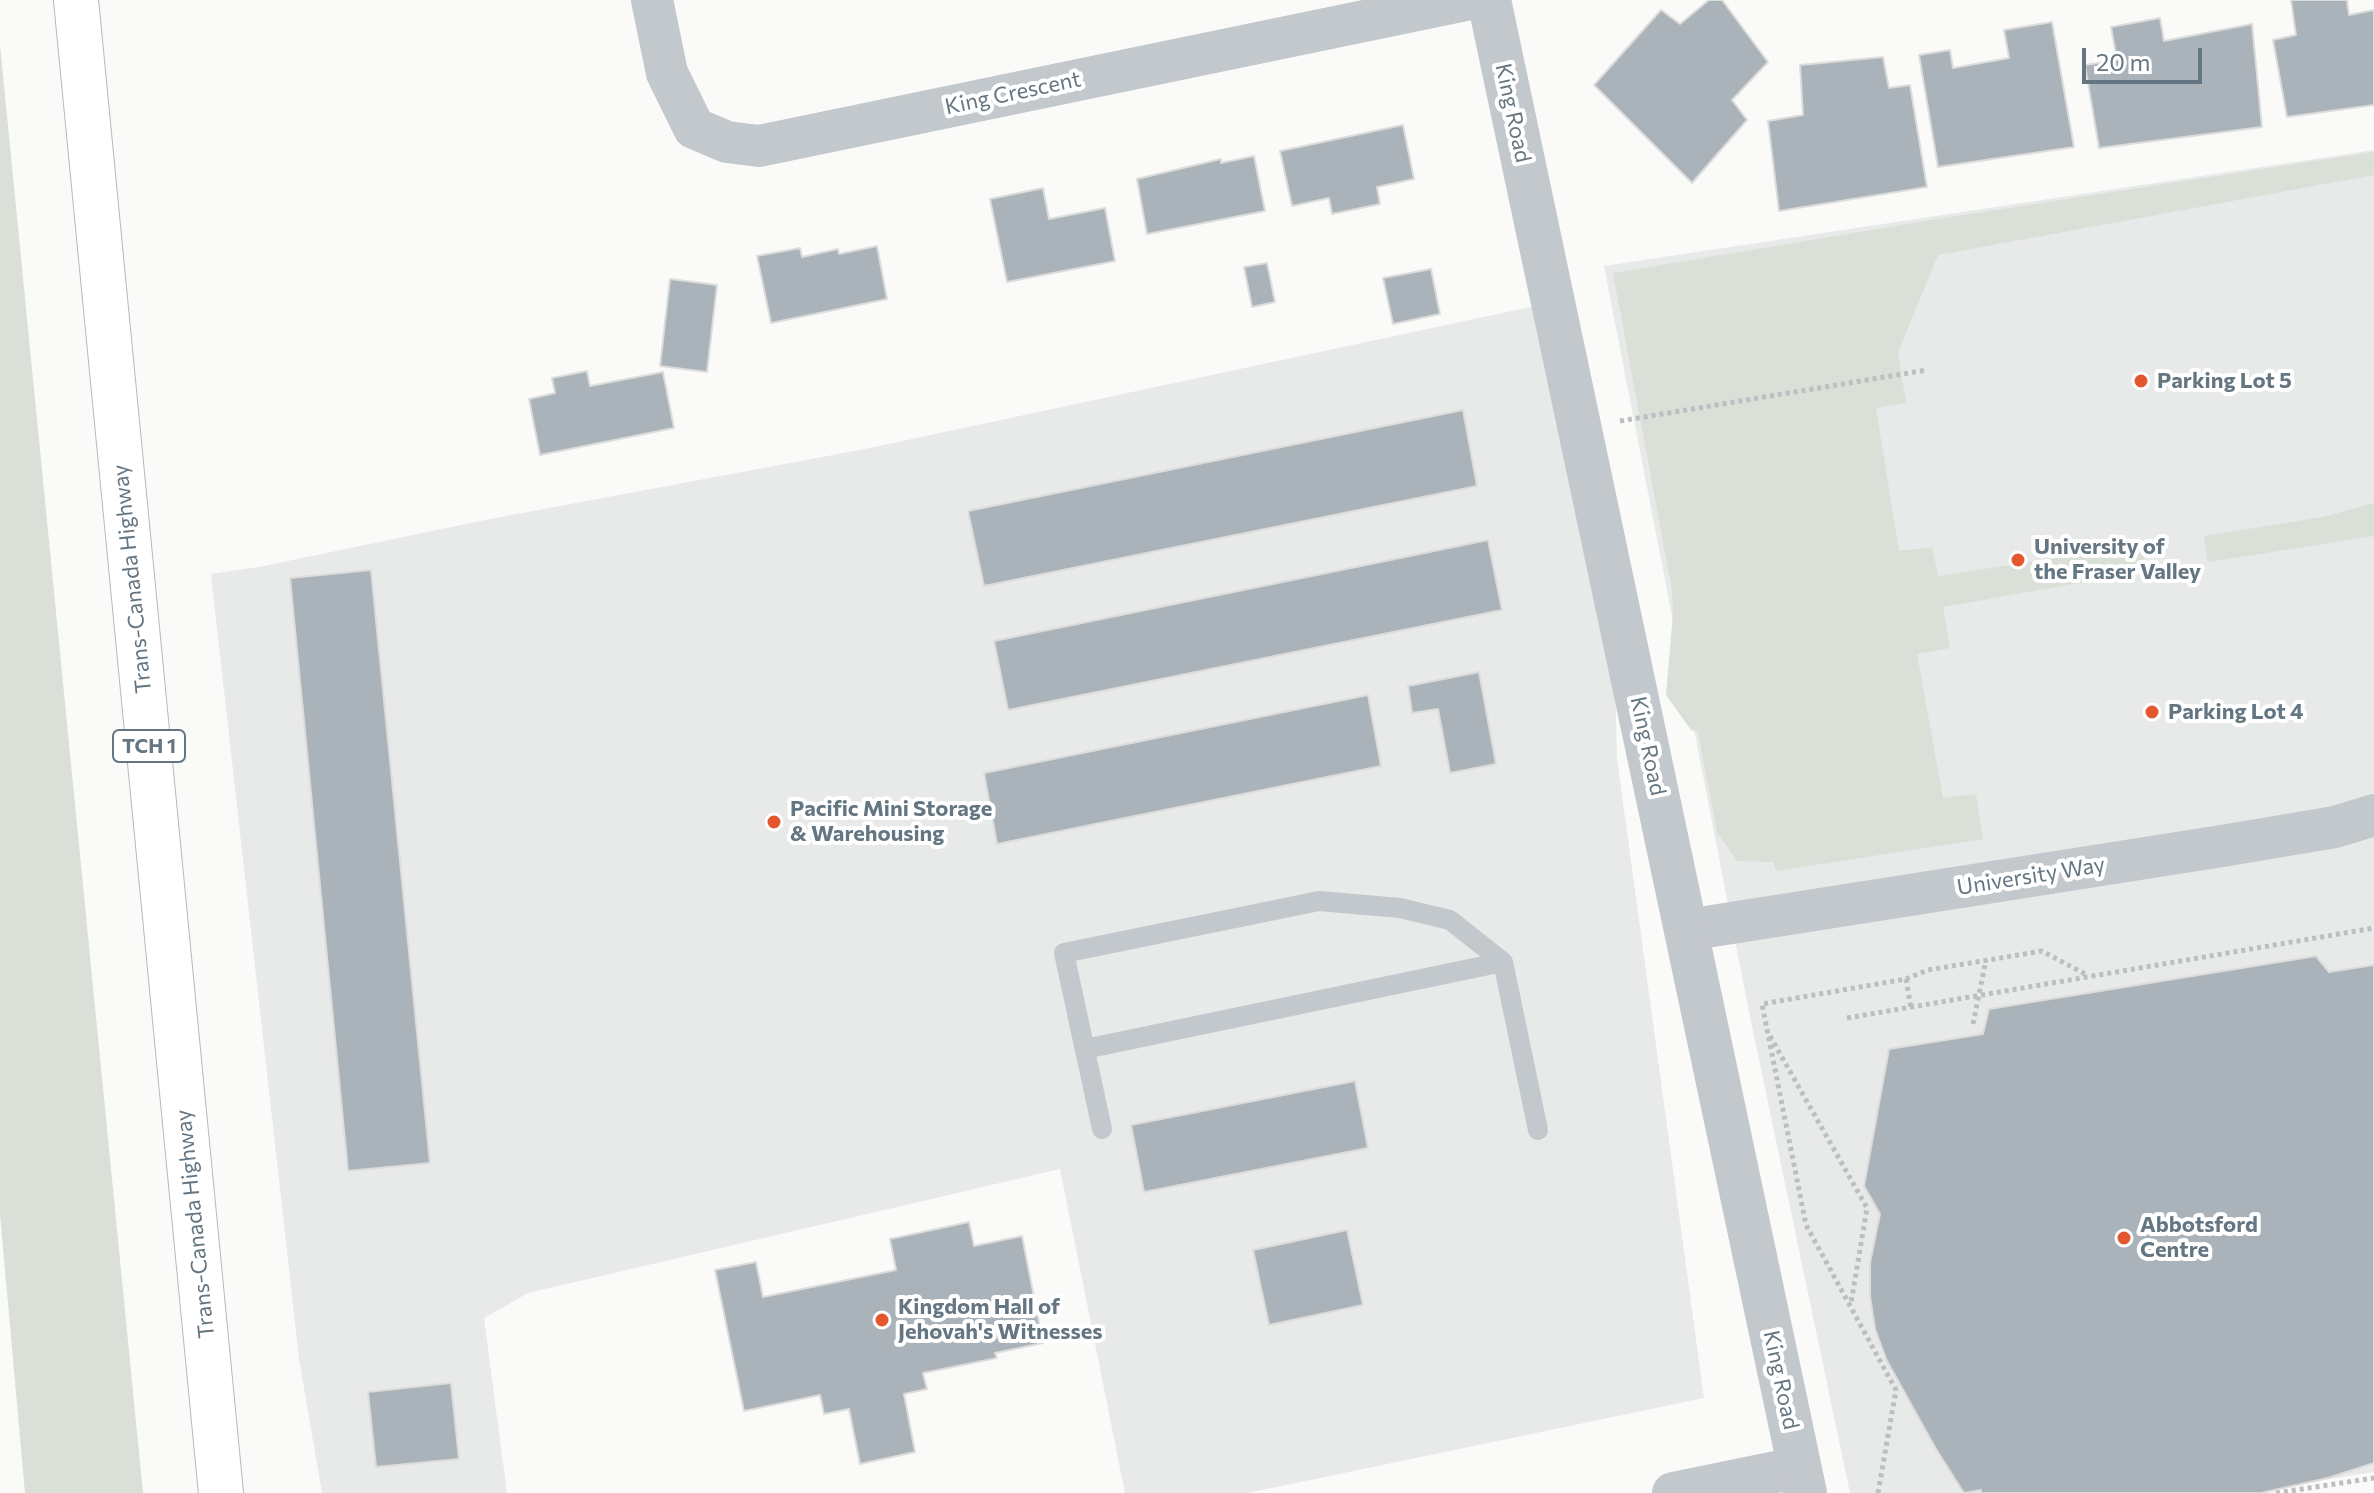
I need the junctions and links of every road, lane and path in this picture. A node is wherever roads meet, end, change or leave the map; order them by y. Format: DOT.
graph roads {
  1 [pos="76,0"];
  2 [pos="652,0"];
  3 [pos="1466,0"];
  4 [pos="1489,0"];
  5 [pos="1927,370"];
  6 [pos="1580,428"];
  7 [pos="2374,815"];
  8 [pos="2374,928"];
  9 [pos="1687,930"];
  10 [pos="1986,960"];
  11 [pos="1503,962"];
  12 [pos="2087,975"];
  13 [pos="1906,979"];
  14 [pos="1978,997"];
  15 [pos="1911,1008"];
  16 [pos="1847,1018"];
  17 [pos="1973,1024"];
  18 [pos="1767,1032"];
  19 [pos="1085,1049"];
  20 [pos="1102,1129"];
  21 [pos="1538,1130"];
  22 [pos="1850,1304"];
  23 [pos="2324,1478"];
  24 [pos="2374,1478"];
  25 [pos="1802,1480"];
  26 [pos="2334,1484"];
  27 [pos="221,1493"];
  28 [pos="1673,1493"];
  29 [pos="1878,1493"];
  30 [pos="2276,1493"];
  1 -- 27 [label="highway, Trans-Canada Highway / TCH 1"];
  2 -- 3 [label="street, King Crescent"];
  4 -- 6 [label="street, King Road"];
  5 -- 6 [label="path"];
  6 -- 9 [label="street, King Road"];
  7 -- 9 [label="street, University Way"];
  8 -- 12 [label="path"];
  9 -- 25 [label="street, King Road"];
  10 -- 12 [label="path"];
  10 -- 13 [label="path"];
  10 -- 14 [label="path"];
  11 -- 19 [label="lane"];
  11 -- 19 [label="lane"];
  11 -- 21 [label="lane"];
  12 -- 14 [label="path"];
  13 -- 15 [label="path"];
  13 -- 18 [label="path"];
  14 -- 15 [label="path"];
  14 -- 17 [label="path"];
  15 -- 16 [label="path"];
  18 -- 22 [label="path"];
  18 -- 22 [label="path"];
  19 -- 20 [label="lane"];
  22 -- 29 [label="path"];
  23 -- 26 [label="path"];
  24 -- 26 [label="path"];
  25 -- 28 [label="street"];
  26 -- 30 [label="path"];
}
